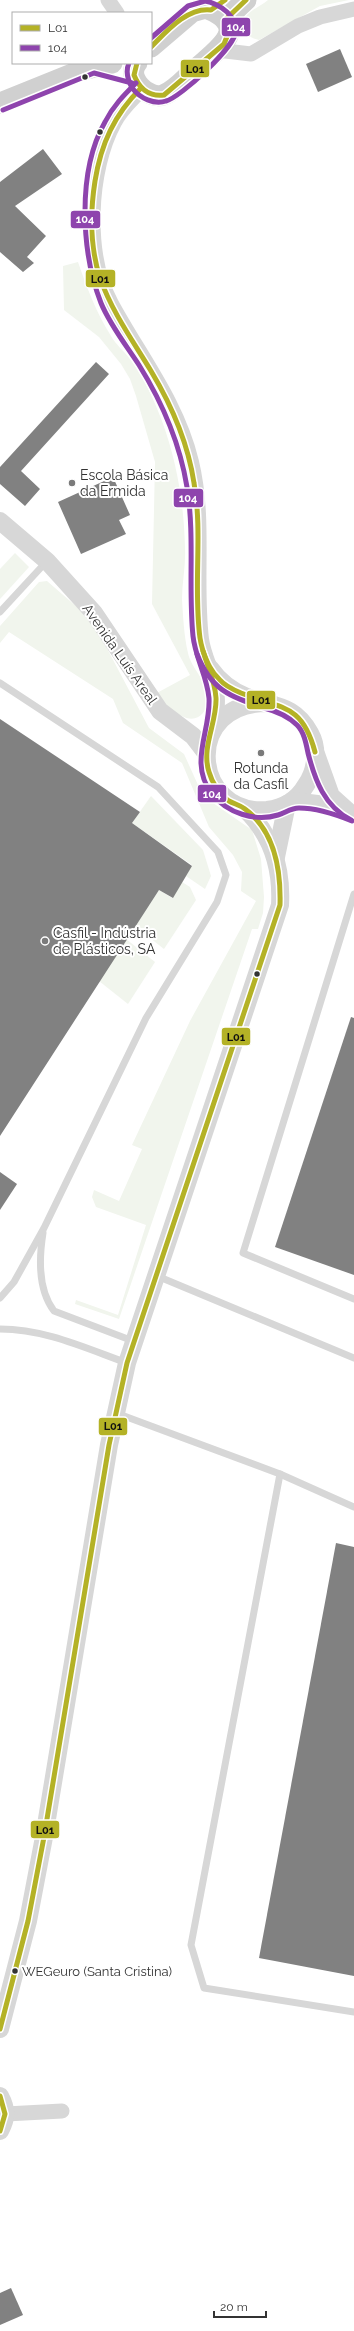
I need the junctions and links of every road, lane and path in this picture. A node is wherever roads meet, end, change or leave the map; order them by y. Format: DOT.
graph roads {
  1 [pos="108,0"];
  2 [pos="246,0"];
  3 [pos="354,9"];
  4 [pos="220,10"];
  5 [pos="116,12"];
  6 [pos="152,45"];
  7 [pos="217,50"];
  8 [pos="103,65"];
  9 [pos="137,76"];
  10 [pos="0,104"];
  11 [pos="0,521"];
  12 [pos="47,561"];
  13 [pos="0,612"];
  14 [pos="207,664"];
  15 [pos="0,683"];
  16 [pos="271,703"];
  17 [pos="213,729"];
  18 [pos="315,752"];
  19 [pos="206,753"];
  20 [pos="290,802"];
  21 [pos="245,809"];
  22 [pos="352,813"];
  23 [pos="276,860"];
  24 [pos="354,894"];
  25 [pos="44,1228"];
  26 [pos="155,1275"];
  27 [pos="0,1298"];
  28 [pos="354,1299"];
  29 [pos="0,1329"];
  30 [pos="133,1341"];
  31 [pos="354,1358"];
  32 [pos="127,1363"];
  33 [pos="116,1413"];
  34 [pos="280,1474"];
  35 [pos="354,1507"];
  36 [pos="354,2012"];
  37 [pos="0,2029"];
  38 [pos="0,2096"];
  39 [pos="62,2111"];
  40 [pos="6,2114"];
  41 [pos="0,2131"];
  1 -- 5 [label="street"];
  2 -- 4 [label="main road"];
  3 -- 7 [label="street"];
  4 -- 6 [label="main road"];
  4 -- 7 [label="main road"];
  7 -- 9 [label="main road"];
  8 -- 9 [label="main road"];
  8 -- 10 [label="main road"];
  9 -- 14 [label="street"];
  11 -- 12 [label="street, Avenida Luís Areal"];
  12 -- 13 [label="lane"];
  12 -- 19 [label="street, Avenida Luís Areal"];
  14 -- 16 [label="street"];
  14 -- 17 [label="street"];
  15 -- 25 [label="lane"];
  16 -- 17 [label="street"];
  16 -- 18 [label="street"];
  17 -- 19 [label="street"];
  18 -- 20 [label="street"];
  18 -- 22 [label="street"];
  19 -- 21 [label="street"];
  20 -- 21 [label="street"];
  20 -- 22 [label="street"];
  20 -- 23 [label="street"];
  21 -- 23 [label="street"];
  23 -- 26 [label="street"];
  24 -- 28 [label="lane"];
  25 -- 27 [label="lane"];
  25 -- 30 [label="lane"];
  26 -- 30 [label="street"];
  26 -- 31 [label="lane"];
  29 -- 32 [label="lane"];
  30 -- 32 [label="street"];
  32 -- 33 [label="street"];
  33 -- 34 [label="lane"];
  33 -- 37 [label="street"];
  34 -- 35 [label="lane"];
  34 -- 36 [label="lane"];
  38 -- 40 [label="street"];
  39 -- 40 [label="street"];
  40 -- 41 [label="street"];
}
